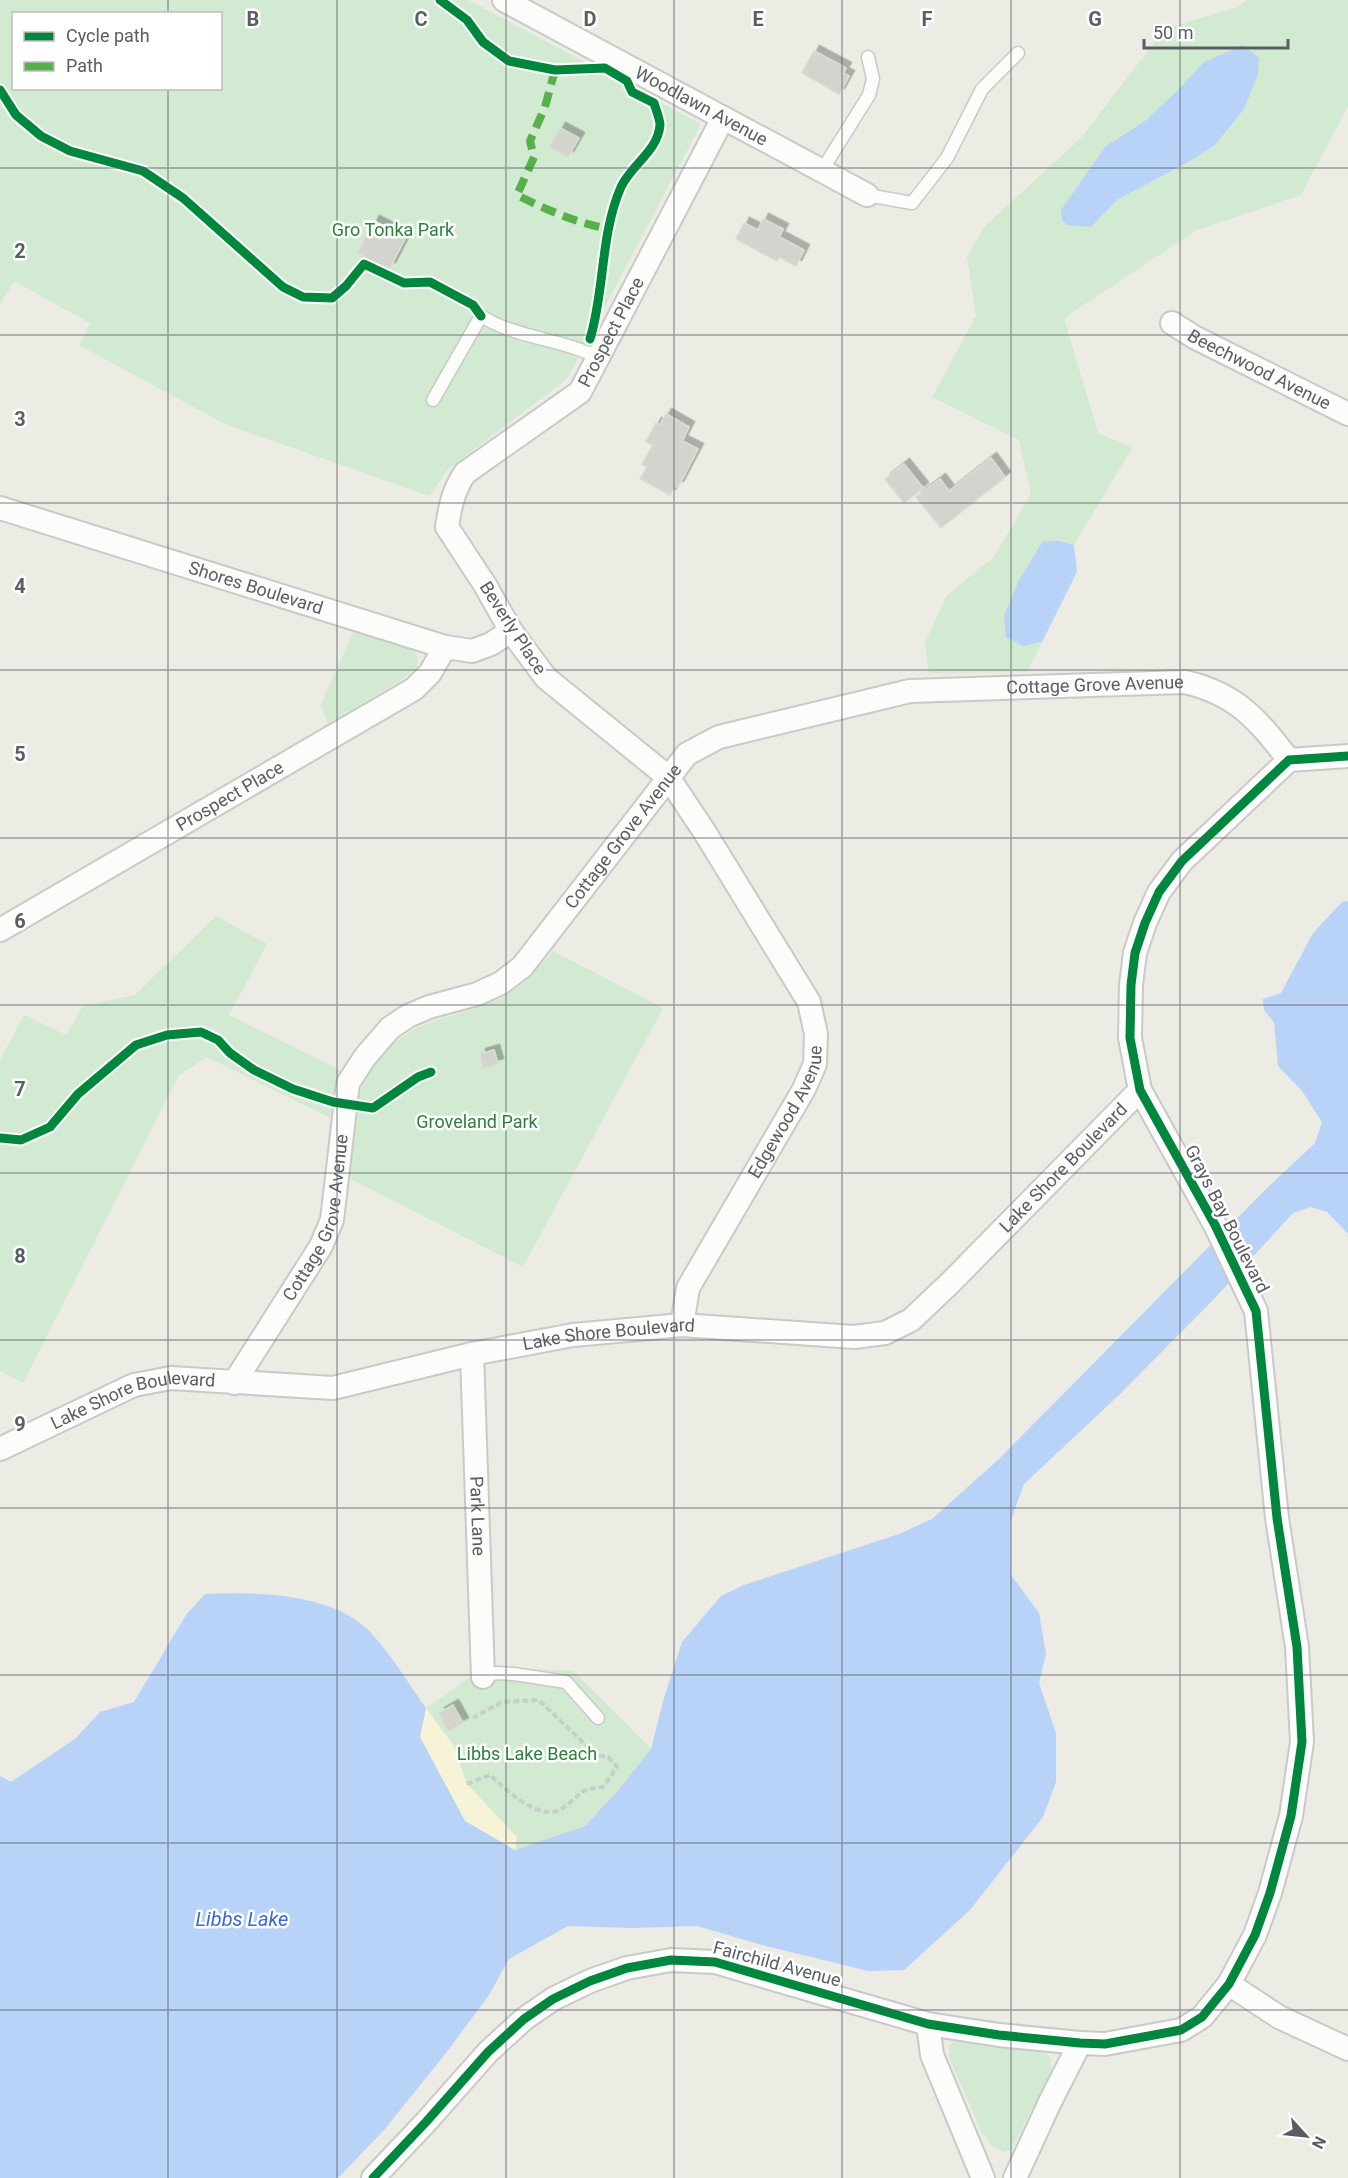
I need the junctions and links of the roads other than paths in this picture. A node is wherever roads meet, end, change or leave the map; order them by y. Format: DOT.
graph roads {
  1 [pos="504,0"];
  2 [pos="1018,53"];
  3 [pos="868,57"];
  4 [pos="723,117"];
  5 [pos="822,170"];
  6 [pos="867,195"];
  7 [pos="1172,323"];
  8 [pos="599,358"];
  9 [pos="433,400"];
  10 [pos="1348,414"];
  11 [pos="450,503"];
  12 [pos="0,508"];
  13 [pos="511,631"];
  14 [pos="445,647"];
  15 [pos="1348,756"];
  16 [pos="1289,760"];
  17 [pos="668,777"];
  18 [pos="0,930"];
  19 [pos="1140,1090"];
  20 [pos="682,1325"];
  21 [pos="472,1354"];
  22 [pos="234,1383"];
  23 [pos="0,1449"];
  24 [pos="483,1677"];
  25 [pos="598,1718"];
  26 [pos="1229,1984"];
  27 [pos="928,2024"];
  28 [pos="1080,2043"];
  29 [pos="1348,2049"];
  30 [pos="373,2178"];
  31 [pos="983,2178"];
  32 [pos="1015,2178"];
  1 -- 4 [label="street, Woodlawn Avenue"];
  2 -- 6 [label="lane"];
  3 -- 5 [label="lane"];
  4 -- 5 [label="street, Woodlawn Avenue"];
  4 -- 8 [label="street, Prospect Place"];
  5 -- 6 [label="street, Woodlawn Avenue"];
  7 -- 10 [label="street, Beechwood Avenue"];
  8 -- 9 [label="lane"];
  8 -- 11 [label="street, Prospect Place"];
  11 -- 13 [label="street, Beverly Place"];
  12 -- 14 [label="street, Shores Boulevard"];
  13 -- 14 [label="street, Shores Boulevard"];
  13 -- 17 [label="street, Beverly Place"];
  14 -- 18 [label="street, Prospect Place"];
  15 -- 16 [label="street"];
  16 -- 17 [label="street, Cottage Grove Avenue"];
  16 -- 19 [label="street, Grays Bay Boulevard"];
  17 -- 20 [label="street, Edgewood Avenue"];
  17 -- 22 [label="street, Cottage Grove Avenue"];
  19 -- 20 [label="street, Lake Shore Boulevard"];
  19 -- 26 [label="street, Grays Bay Boulevard"];
  20 -- 21 [label="street, Lake Shore Boulevard"];
  21 -- 22 [label="street, Lake Shore Boulevard"];
  21 -- 24 [label="street, Park Lane"];
  22 -- 23 [label="street, Lake Shore Boulevard"];
  24 -- 25 [label="lane"];
  26 -- 28 [label="street, Fairchild Avenue"];
  26 -- 29 [label="street"];
  27 -- 28 [label="street, Fairchild Avenue"];
  27 -- 30 [label="street, Fairchild Avenue"];
  27 -- 31 [label="street"];
  28 -- 32 [label="street"];
}
